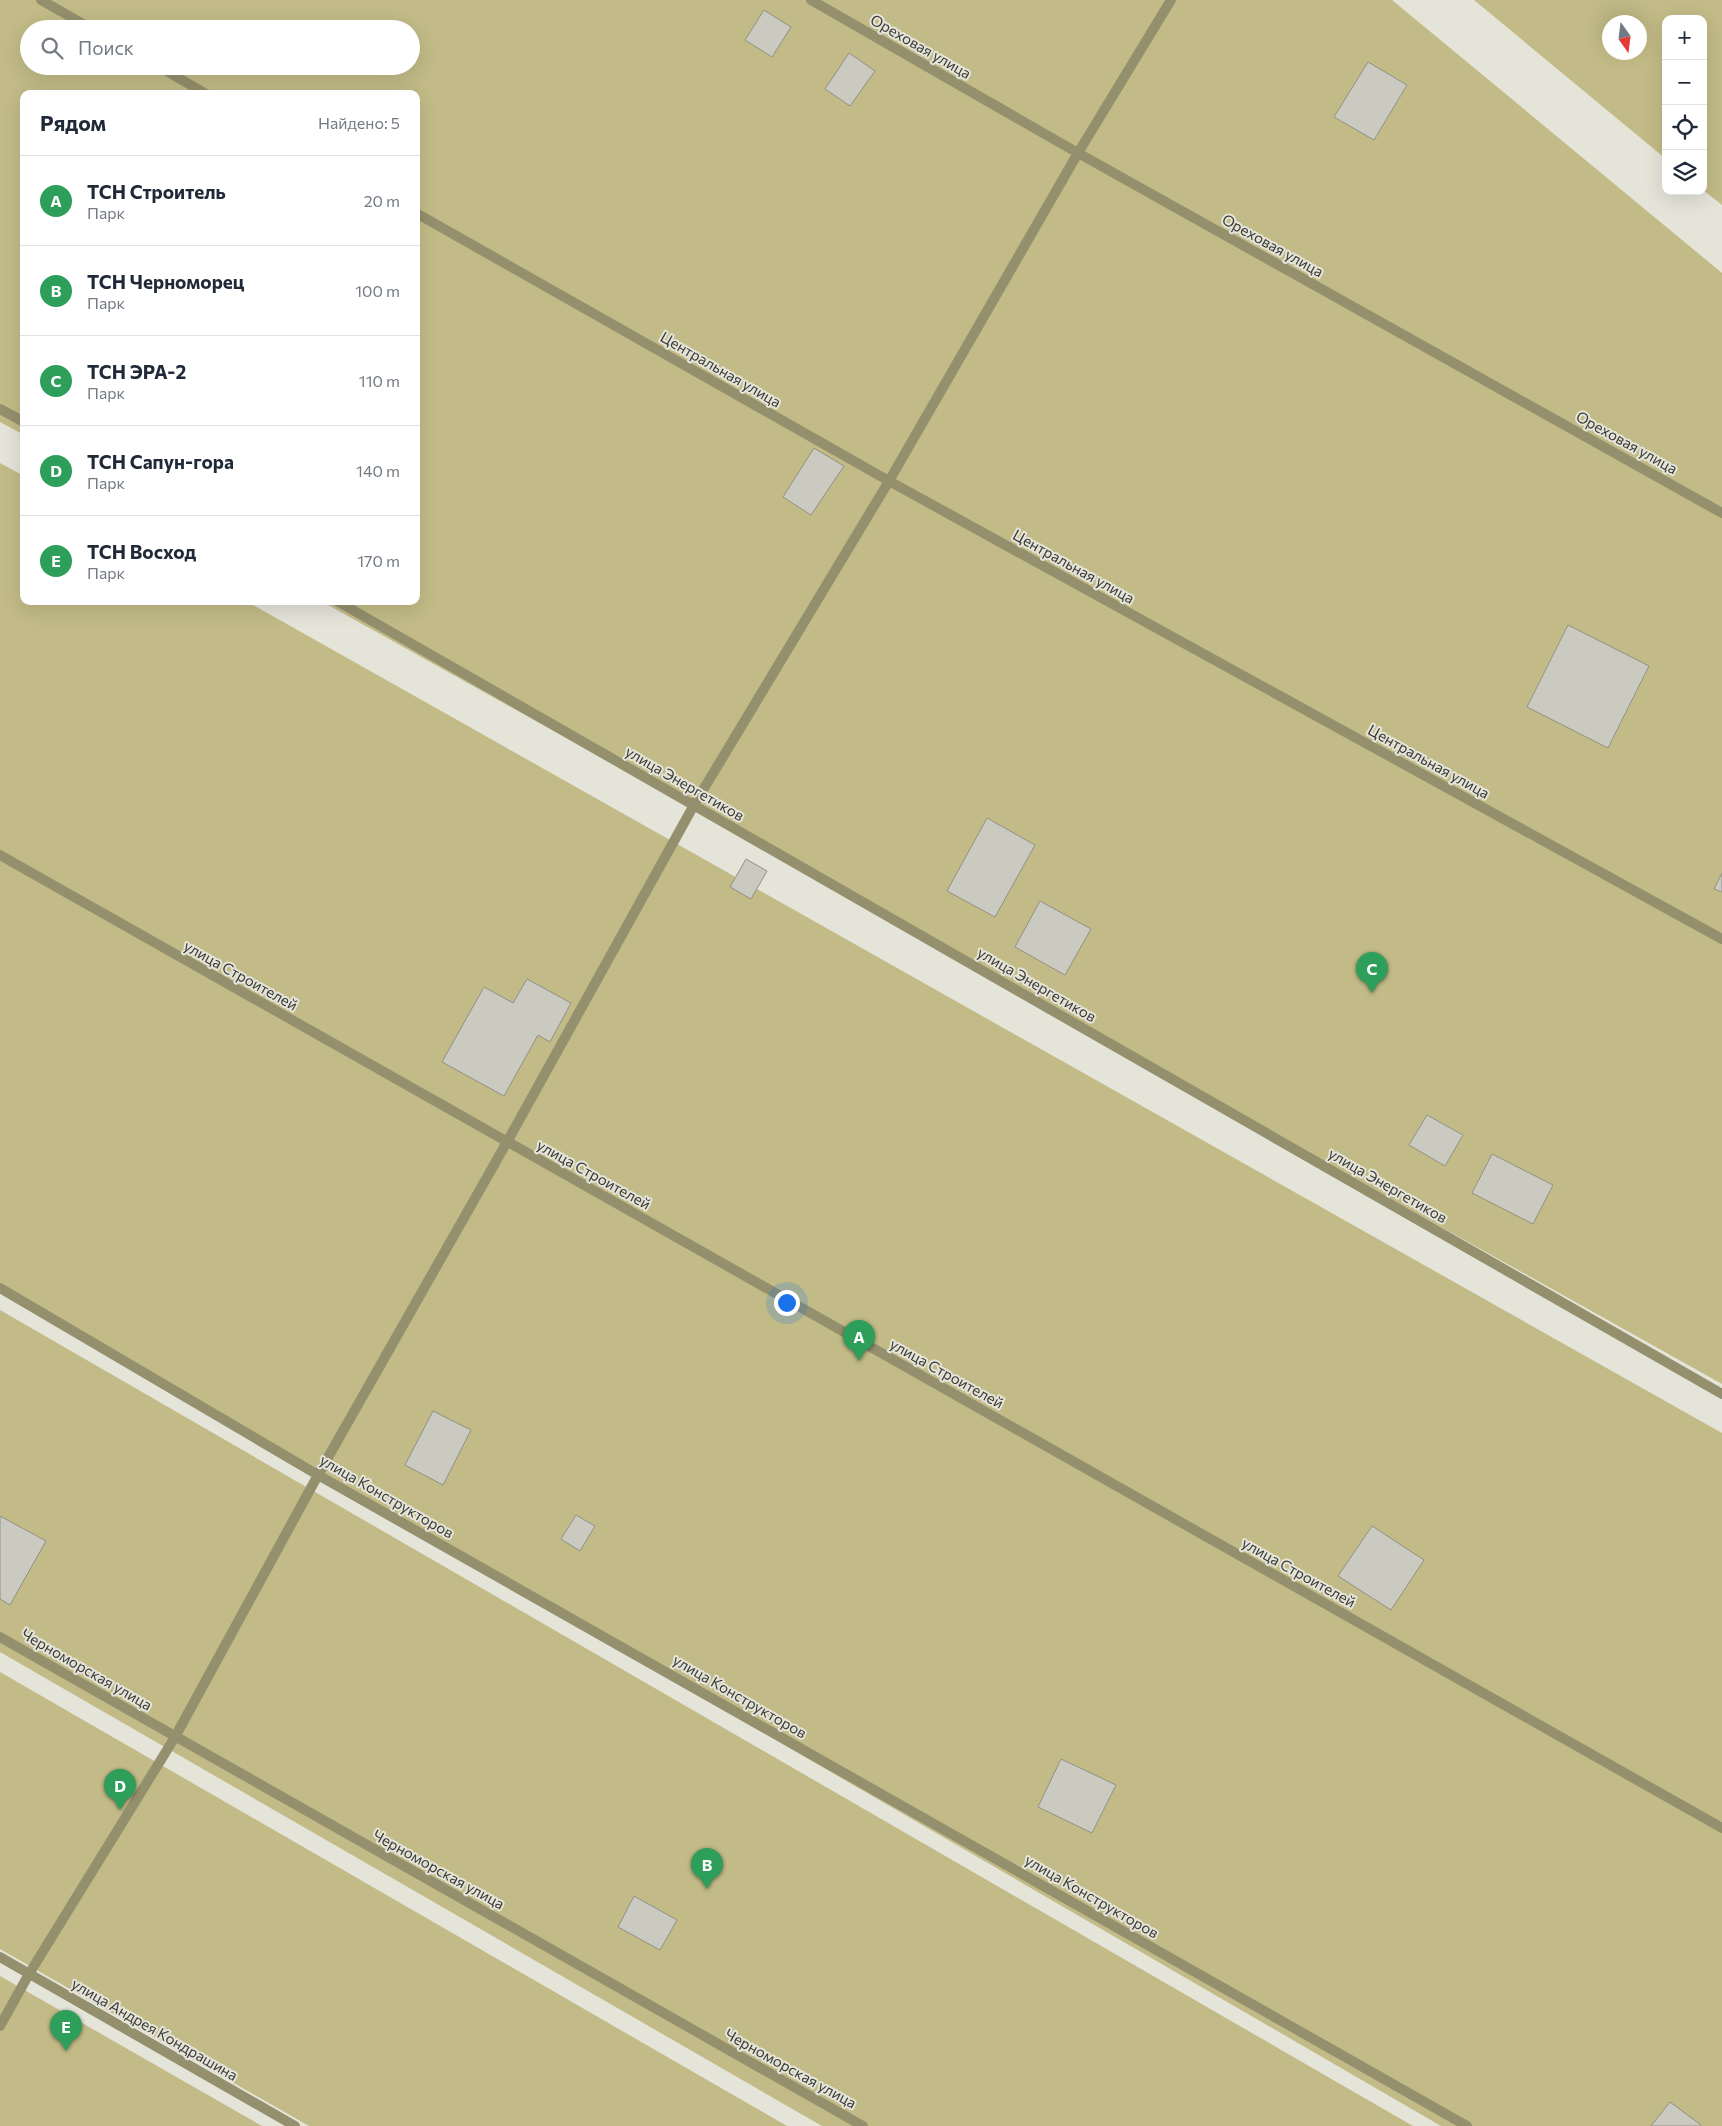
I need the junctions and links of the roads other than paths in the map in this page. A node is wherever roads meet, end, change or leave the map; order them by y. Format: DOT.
graph roads {
  1 [pos="41,0"];
  2 [pos="811,0"];
  3 [pos="1171,0"];
  4 [pos="76,20"];
  5 [pos="173,75"];
  6 [pos="199,90"];
  7 [pos="1078,153"];
  8 [pos="420,215"];
  9 [pos="0,409"];
  10 [pos="20,420"];
  11 [pos="889,482"];
  12 [pos="1722,513"];
  13 [pos="344,605"];
  14 [pos="694,805"];
  15 [pos="0,855"];
  16 [pos="1722,939"];
  17 [pos="507,1142"];
  18 [pos="0,1288"];
  19 [pos="1722,1394"];
  20 [pos="318,1475"];
  21 [pos="0,1636"];
  22 [pos="174,1737"];
  23 [pos="1722,1828"];
  24 [pos="0,1957"];
  25 [pos="28,1974"];
  26 [pos="0,2026"];
  27 [pos="295,2126"];
  28 [pos="864,2126"];
  29 [pos="1468,2126"];
  1 -- 4 [label="lane"];
  2 -- 7 [label="lane, Ореховая улица"];
  3 -- 7 [label="lane"];
  5 -- 6 [label="lane"];
  7 -- 11 [label="lane"];
  7 -- 12 [label="lane, Ореховая улица"];
  8 -- 11 [label="lane, Центральная улица"];
  9 -- 10 [label="lane"];
  11 -- 14 [label="lane"];
  11 -- 16 [label="lane, Центральная улица"];
  13 -- 14 [label="lane, улица Энергетиков"];
  14 -- 17 [label="lane"];
  14 -- 19 [label="lane, улица Энергетиков"];
  15 -- 17 [label="lane, улица Строителей"];
  17 -- 20 [label="lane"];
  17 -- 23 [label="lane, улица Строителей"];
  18 -- 20 [label="lane, улица Конструкторов"];
  20 -- 22 [label="lane"];
  20 -- 29 [label="lane, улица Конструкторов"];
  21 -- 22 [label="lane, Черноморская улица"];
  22 -- 25 [label="lane"];
  22 -- 28 [label="lane, Черноморская улица"];
  24 -- 25 [label="lane, улица Андрея Кондрашина"];
  25 -- 26 [label="lane"];
  25 -- 27 [label="lane, улица Андрея Кондрашина"];
}
